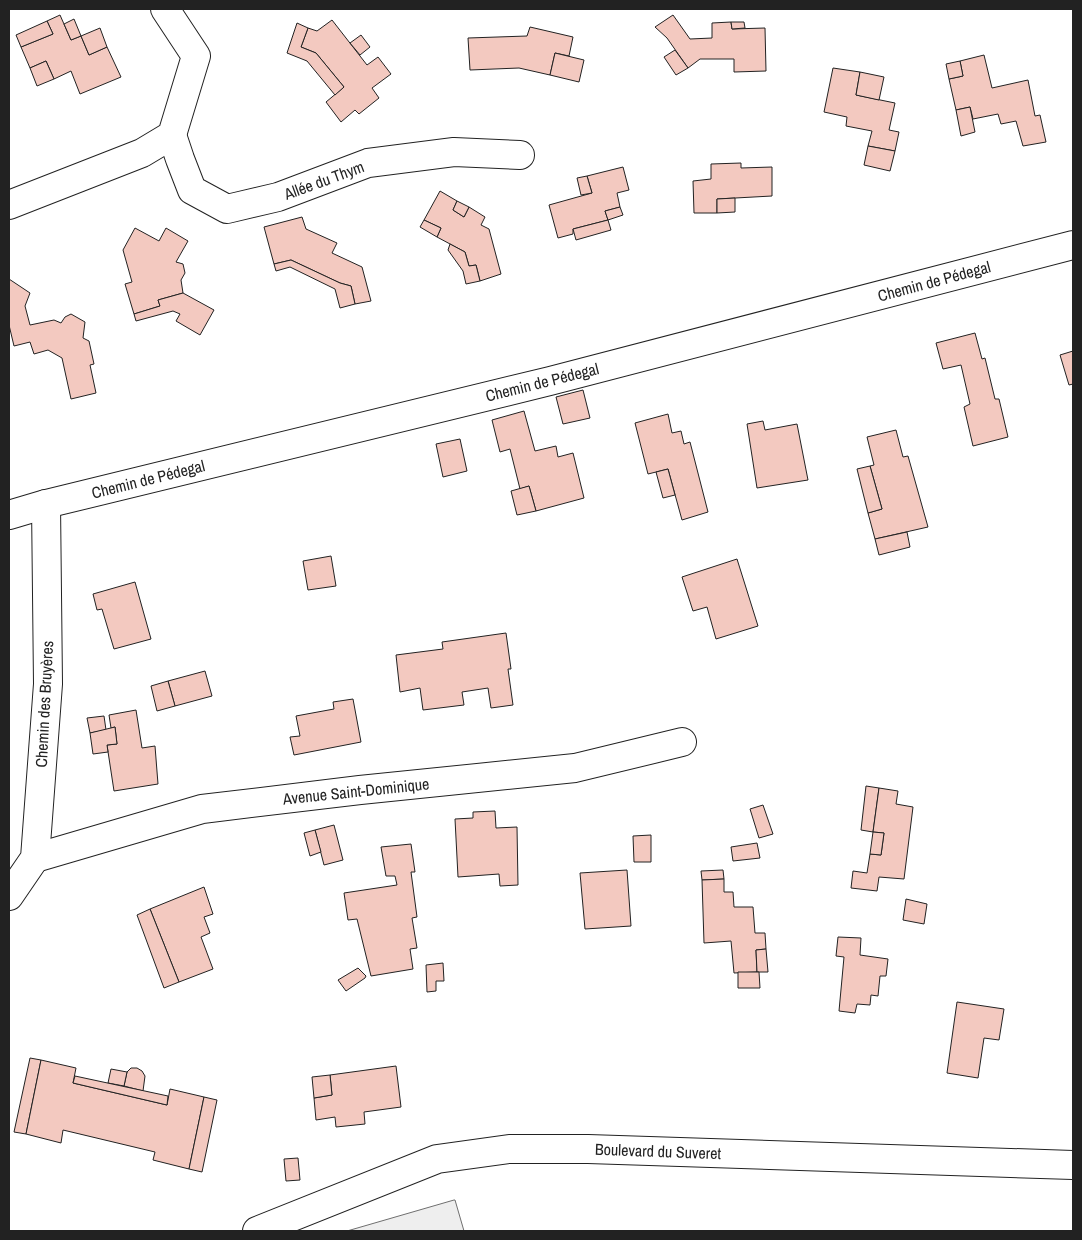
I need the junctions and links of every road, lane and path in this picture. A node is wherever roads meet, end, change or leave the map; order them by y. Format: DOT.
graph roads {
  1 [pos="165,9"];
  2 [pos="172,135"];
  3 [pos="520,155"];
  4 [pos="9,205"];
  5 [pos="1073,245"];
  6 [pos="46,504"];
  7 [pos="9,515"];
  8 [pos="682,742"];
  9 [pos="35,858"];
  10 [pos="9,896"];
  11 [pos="1073,1165"];
  12 [pos="289,1224"];
  13 [pos="256,1231"];
  1 -- 2 [label="street"];
  2 -- 3 [label="street, Allée du Thym"];
  2 -- 4 [label="street"];
  5 -- 6 [label="street, Chemin de Pédegal"];
  6 -- 7 [label="street, Chemin de Pédegal"];
  6 -- 9 [label="street, Chemin des Bruyères"];
  8 -- 9 [label="street, Avenue Saint-Dominique"];
  9 -- 10 [label="street"];
  11 -- 12 [label="street, Boulevard du Suveret"];
  12 -- 13 [label="street, Boulevard du Suveret"];
}
